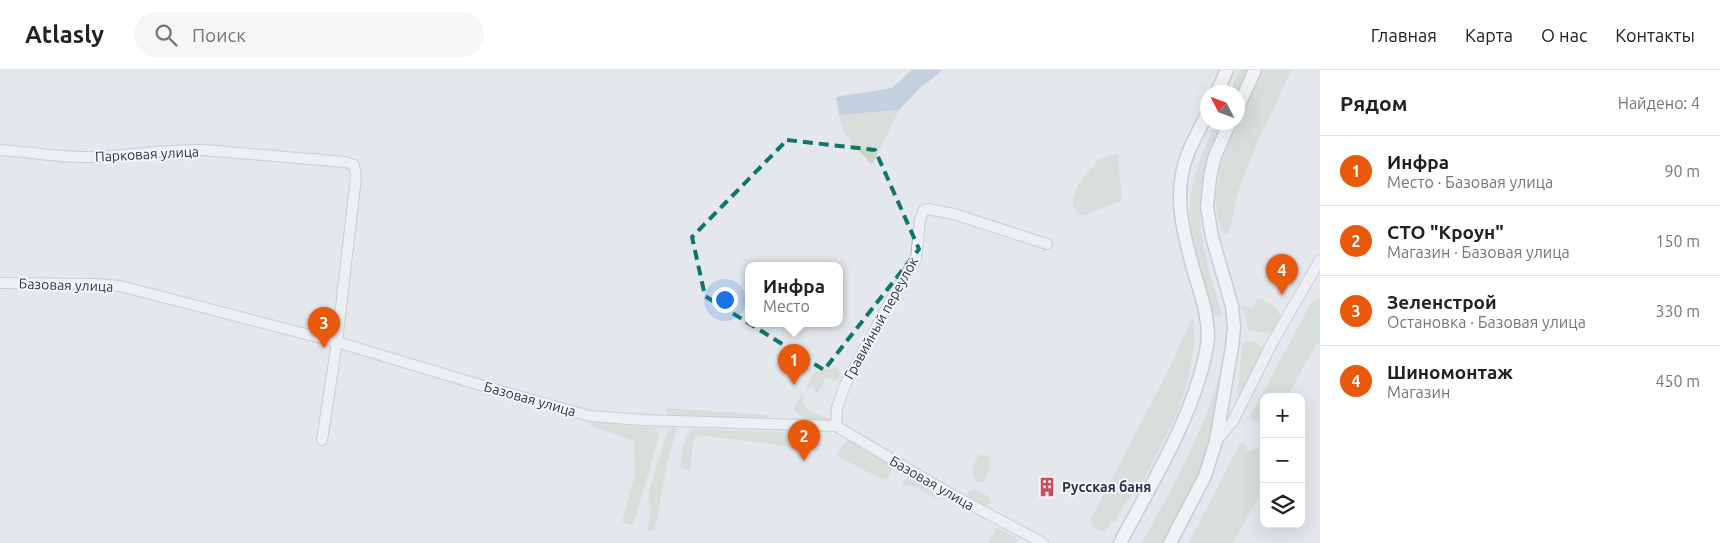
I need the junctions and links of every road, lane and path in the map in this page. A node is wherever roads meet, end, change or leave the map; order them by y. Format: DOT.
graph roads {
  1 [pos="1227,70"];
  2 [pos="1255,70"];
  3 [pos="1220,85"];
  4 [pos="1245,92"];
  5 [pos="1200,129"];
  6 [pos="1226,130"];
  7 [pos="0,150"];
  8 [pos="1047,244"];
  9 [pos="1320,260"];
  10 [pos="0,283"];
  11 [pos="337,342"];
  12 [pos="836,426"];
  13 [pos="322,440"];
  14 [pos="1216,441"];
  15 [pos="1043,543"];
  16 [pos="1120,543"];
  17 [pos="1170,543"];
  1 -- 3 [label="main road"];
  2 -- 4 [label="main road"];
  5 -- 16 [label="main road"];
  6 -- 14 [label="main road"];
  7 -- 11 [label="street, Парковая улица"];
  8 -- 12 [label="street, Гравийный переулок"];
  9 -- 14 [label="street"];
  10 -- 11 [label="street, Базовая улица"];
  11 -- 12 [label="street, Базовая улица"];
  11 -- 13 [label="street"];
  12 -- 15 [label="street, Базовая улица"];
  14 -- 17 [label="main road"];
}
